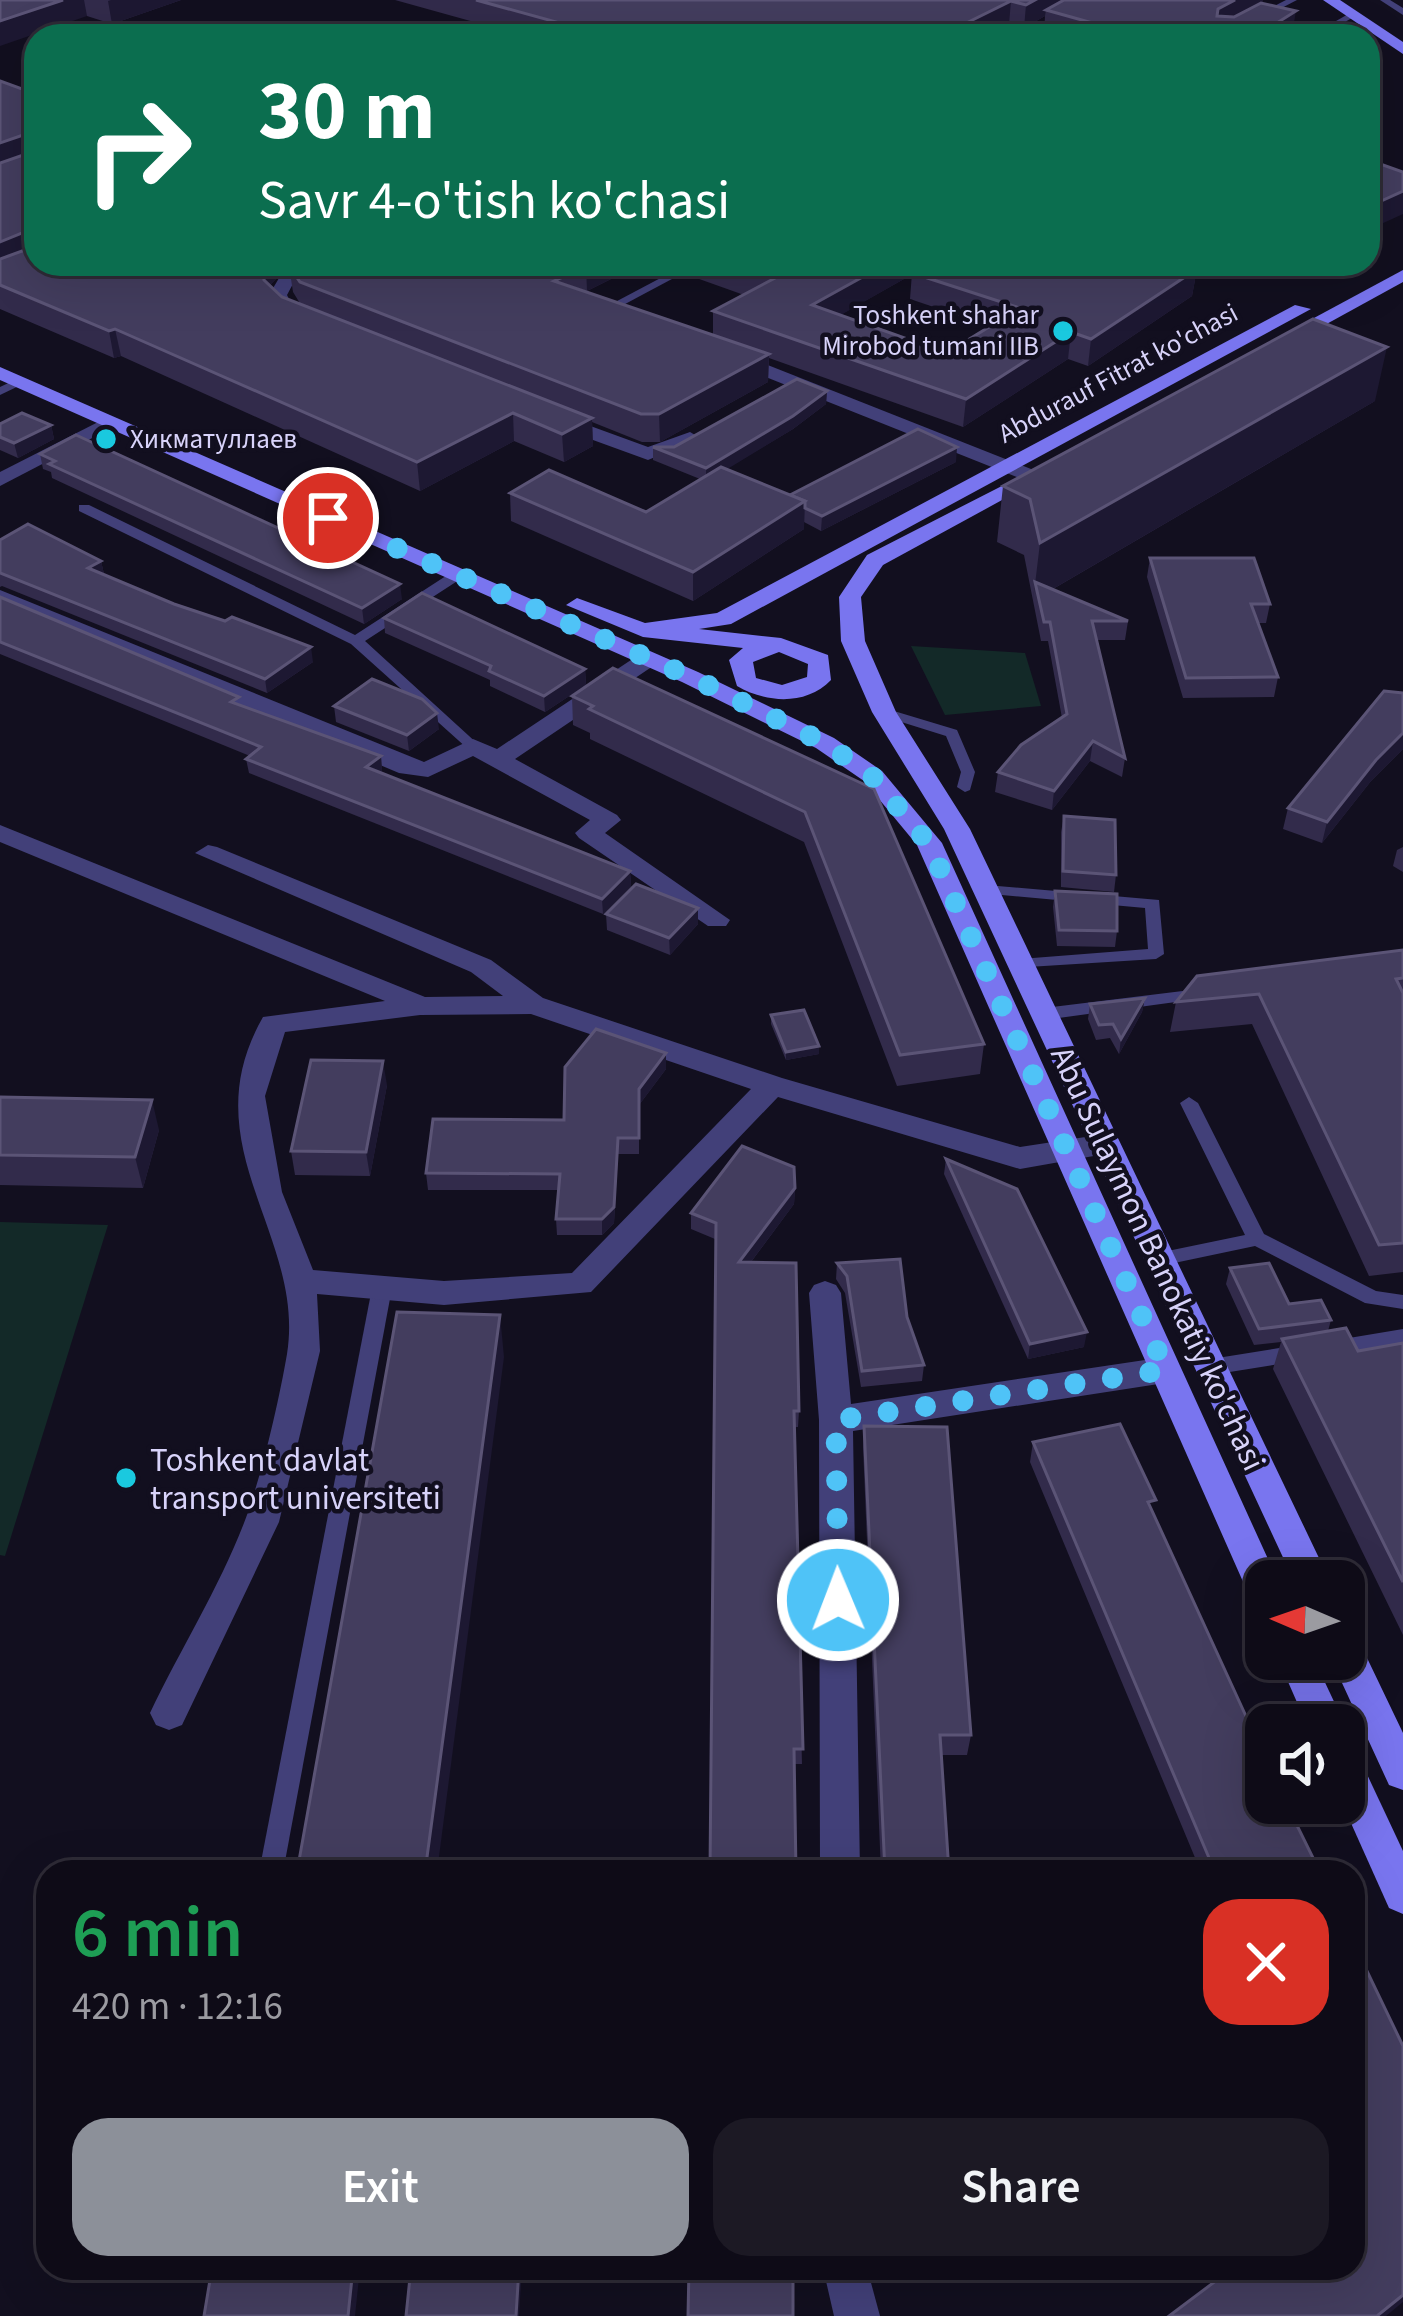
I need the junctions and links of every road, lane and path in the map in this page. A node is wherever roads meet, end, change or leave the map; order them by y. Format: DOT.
graph roads {
  1 [pos="1092,0"];
  2 [pos="1293,0"];
  3 [pos="1330,0"];
  4 [pos="1384,0"];
  5 [pos="1358,7"];
  6 [pos="1403,12"];
  7 [pos="1045,24"];
  8 [pos="1245,24"];
  9 [pos="1332,24"];
  10 [pos="1380,28"];
  11 [pos="1403,28"];
  12 [pos="1403,49"];
  13 [pos="1403,275"];
  14 [pos="290,276"];
  15 [pos="672,276"];
  16 [pos="1364,276"];
  17 [pos="587,302"];
  18 [pos="608,309"];
  19 [pos="629,317"];
  20 [pos="316,325"];
  21 [pos="712,349"];
  22 [pos="0,356"];
  23 [pos="0,373"];
  24 [pos="795,380"];
  25 [pos="21,381"];
  26 [pos="0,391"];
  27 [pos="758,400"];
  28 [pos="539,414"];
  29 [pos="112,422"];
  30 [pos="702,431"];
  31 [pos="1008,466"];
  32 [pos="1034,477"];
  33 [pos="0,480"];
  34 [pos="85,508"];
  35 [pos="861,544"];
  36 [pos="457,575"];
  37 [pos="0,597"];
  38 [pos="850,627"];
  39 [pos="643,630"];
  40 [pos="356,641"];
  41 [pos="747,651"];
  42 [pos="648,659"];
  43 [pos="824,667"];
  44 [pos="691,677"];
  45 [pos="753,686"];
  46 [pos="884,712"];
  47 [pos="796,729"];
  48 [pos="473,746"];
  49 [pos="499,759"];
  50 [pos="965,787"];
  51 [pos="0,833"];
  52 [pos="208,853"];
  53 [pos="986,890"];
  54 [pos="717,920"];
  55 [pos="1020,964"];
  56 [pos="1223,991"];
  57 [pos="533,1004"];
  58 [pos="422,1006"];
  59 [pos="1043,1014"];
  60 [pos="772,1085"];
  61 [pos="1189,1103"];
  62 [pos="1105,1144"];
  63 [pos="1066,1151"];
  64 [pos="1257,1239"];
  65 [pos="1160,1258"];
  66 [pos="301,1281"];
  67 [pos="382,1288"];
  68 [pos="825,1293"];
  69 [pos="1403,1302"];
  70 [pos="1403,1336"];
  71 [pos="1211,1367"];
  72 [pos="1166,1370"];
  73 [pos="836,1420"];
  74 [pos="1251,1560"];
  75 [pos="1302,1560"];
  76 [pos="1359,1680"];
  77 [pos="169,1713"];
  78 [pos="1403,1773"];
  79 [pos="1365,1811"];
  80 [pos="274,1860"];
  81 [pos="840,1860"];
  82 [pos="1403,1895"];
  83 [pos="848,2280"];
  84 [pos="857,2316"];
  1 -- 7 [label="lane"];
  2 -- 8 [label="lane"];
  3 -- 5 [label="main road"];
  4 -- 6 [label="lane"];
  5 -- 9 [label="lane"];
  5 -- 11 [label="main road"];
  10 -- 12 [label="main road"];
  13 -- 32 [label="main road, Abdurauf Fitrat ko'chasi"];
  14 -- 20 [label="street"];
  15 -- 18 [label="lane"];
  16 -- 31 [label="main road, Abdurauf Fitrat ko'chasi"];
  17 -- 18 [label="street"];
  18 -- 19 [label="street"];
  21 -- 24 [label="street"];
  22 -- 39 [label="main road"];
  23 -- 25 [label="main road, Abu Sulaymon Banokatiy ko'chasi"];
  24 -- 27 [label="street"];
  24 -- 31 [label="street"];
  25 -- 26 [label="lane"];
  25 -- 29 [label="main road, Abu Sulaymon Banokatiy ko'chasi"];
  28 -- 30 [label="street"];
  29 -- 33 [label="street"];
  29 -- 36 [label="main road, Abu Sulaymon Banokatiy ko'chasi"];
  31 -- 32 [label="street"];
  31 -- 35 [label="main road, Abdurauf Fitrat ko'chasi"];
  32 -- 38 [label="main road, Abdurauf Fitrat ko'chasi"];
  34 -- 40 [label="lane"];
  35 -- 39 [label="main road, Abdurauf Fitrat ko'chasi"];
  35 -- 41 [label="main road, Abdurauf Fitrat ko'chasi"];
  36 -- 40 [label="lane"];
  36 -- 42 [label="main road, Abu Sulaymon Banokatiy ko'chasi"];
  37 -- 48 [label="street"];
  38 -- 43 [label="main road"];
  38 -- 46 [label="main road, Abu Sulaymon Banokatiy ko'chasi"];
  39 -- 41 [label="main road"];
  40 -- 48 [label="lane"];
  41 -- 43 [label="main road"];
  41 -- 45 [label="main road"];
  42 -- 44 [label="main road, Abu Sulaymon Banokatiy ko'chasi"];
  42 -- 49 [label="street"];
  43 -- 45 [label="main road"];
  43 -- 46 [label="main road"];
  44 -- 45 [label="main road"];
  44 -- 47 [label="main road, Abu Sulaymon Banokatiy ko'chasi"];
  45 -- 47 [label="main road"];
  46 -- 50 [label="lane"];
  46 -- 53 [label="main road, Abu Sulaymon Banokatiy ko'chasi"];
  47 -- 63 [label="main road, Abu Sulaymon Banokatiy ko'chasi"];
  48 -- 49 [label="street"];
  49 -- 54 [label="street"];
  51 -- 58 [label="street"];
  52 -- 57 [label="street"];
  53 -- 55 [label="main road, Abu Sulaymon Banokatiy ko'chasi"];
  53 -- 55 [label="lane"];
  55 -- 59 [label="main road, Abu Sulaymon Banokatiy ko'chasi"];
  56 -- 59 [label="lane"];
  57 -- 58 [label="street"];
  57 -- 60 [label="street"];
  58 -- 66 [label="street"];
  59 -- 62 [label="main road, Abu Sulaymon Banokatiy ko'chasi"];
  60 -- 63 [label="street"];
  60 -- 67 [label="street"];
  61 -- 64 [label="lane"];
  62 -- 63 [label="street"];
  62 -- 65 [label="main road, Abu Sulaymon Banokatiy ko'chasi"];
  63 -- 72 [label="main road, Abu Sulaymon Banokatiy ko'chasi"];
  64 -- 65 [label="lane"];
  64 -- 69 [label="lane"];
  65 -- 71 [label="main road, Abu Sulaymon Banokatiy ko'chasi"];
  66 -- 67 [label="street"];
  66 -- 77 [label="street"];
  67 -- 80 [label="lane"];
  68 -- 73 [label="street"];
  70 -- 71 [label="lane"];
  71 -- 75 [label="main road, Abu Sulaymon Banokatiy ko'chasi"];
  72 -- 73 [label="street"];
  72 -- 74 [label="main road, Abu Sulaymon Banokatiy ko'chasi"];
  73 -- 81 [label="street"];
  76 -- 78 [label="main road"];
  79 -- 82 [label="main road"];
  83 -- 84 [label="street"];
}
